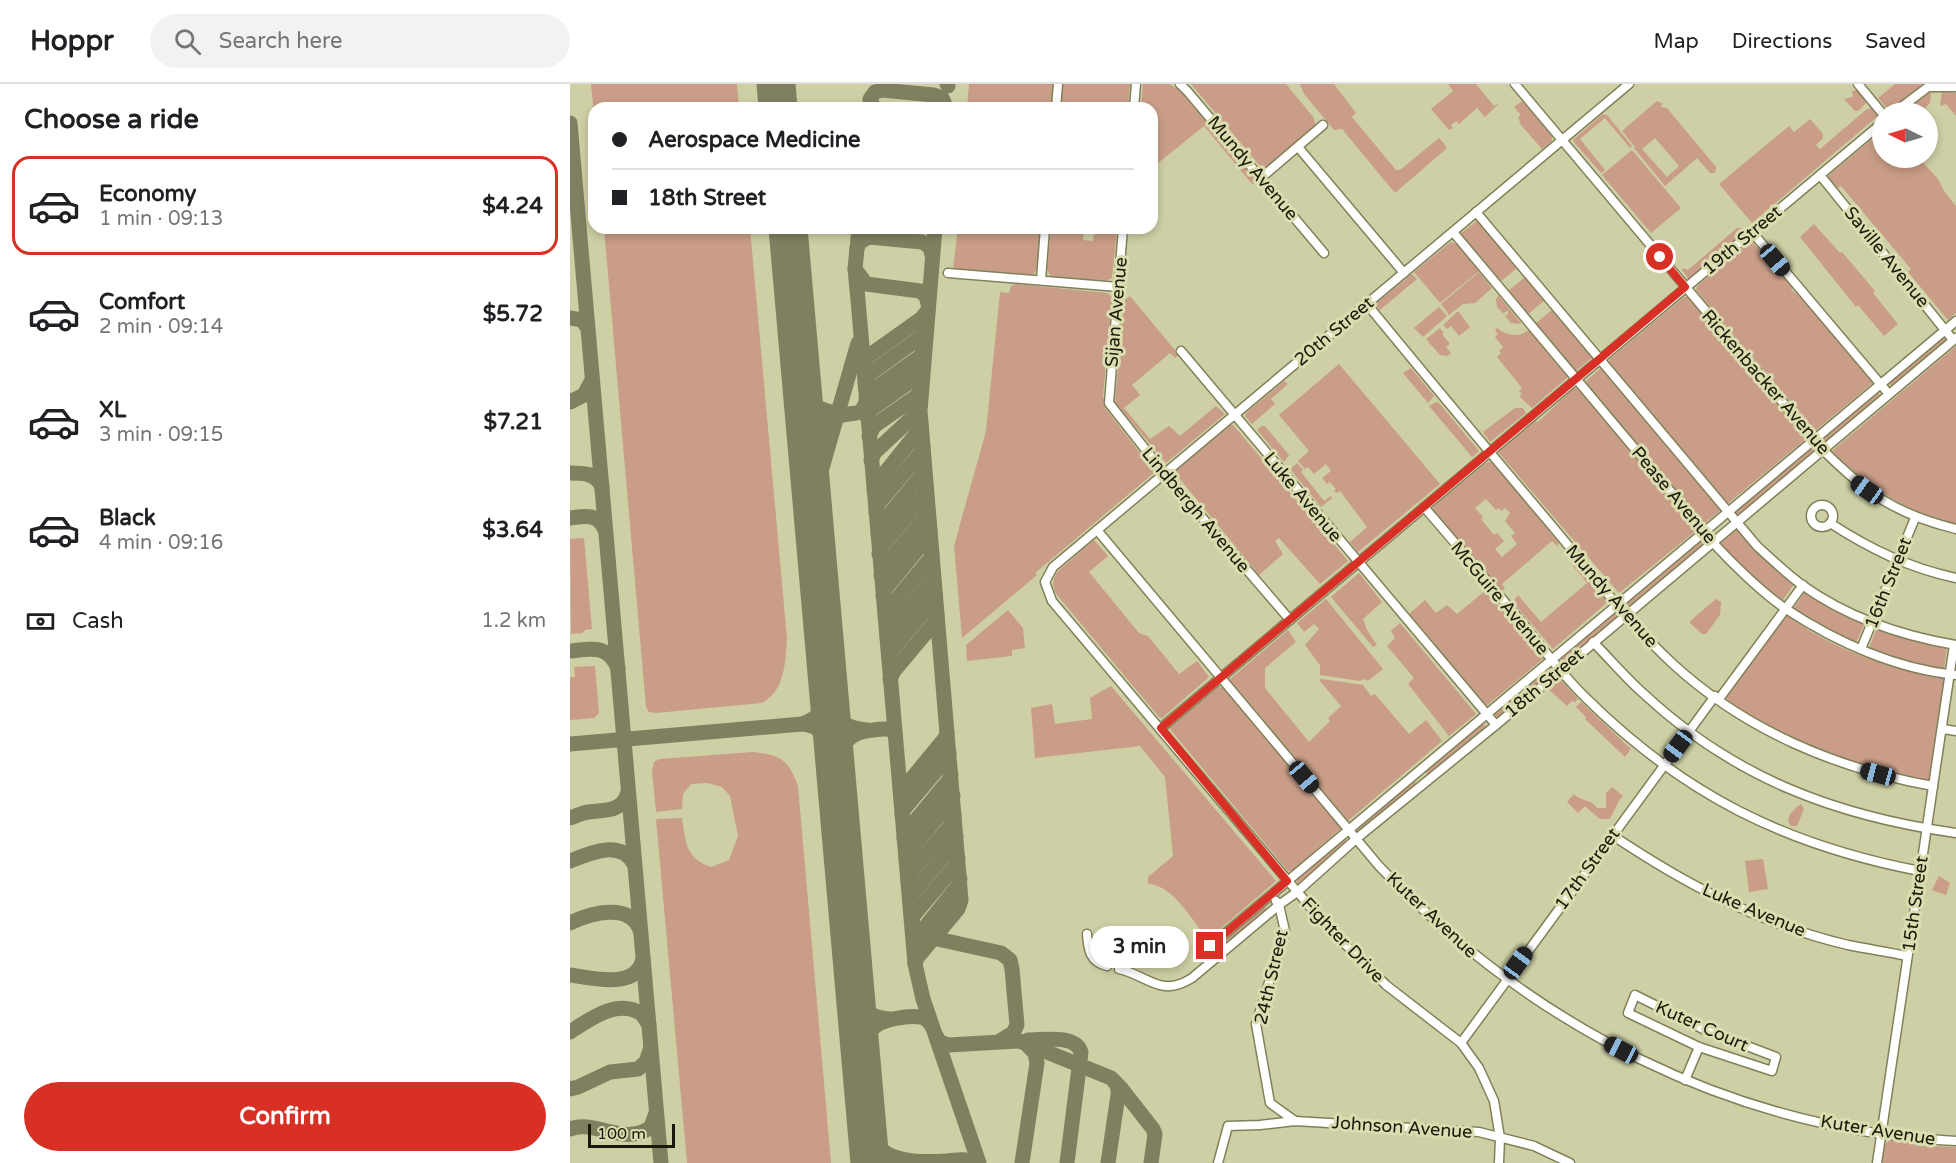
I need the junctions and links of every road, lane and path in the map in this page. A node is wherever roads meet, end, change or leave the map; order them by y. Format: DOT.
graph roads {
  1 [pos="1058,84"];
  2 [pos="1136,84"];
  3 [pos="1180,84"];
  4 [pos="1515,84"];
  5 [pos="1629,84"];
  6 [pos="1858,84"];
  7 [pos="1956,87"];
  8 [pos="1056,102"];
  9 [pos="1134,102"];
  10 [pos="1873,102"];
  11 [pos="1908,102"];
  12 [pos="1323,125"];
  13 [pos="1872,131"];
  14 [pos="1562,139"];
  15 [pos="1298,147"];
  16 [pos="1820,175"];
  17 [pos="1261,178"];
  18 [pos="1476,212"];
  19 [pos="1453,232"];
  20 [pos="1752,232"];
  21 [pos="1045,234"];
  22 [pos="1122,234"];
  23 [pos="1324,253"];
  24 [pos="948,273"];
  25 [pos="1404,273"];
  26 [pos="1041,280"];
  27 [pos="1118,287"];
  28 [pos="1685,287"];
  29 [pos="1366,303"];
  30 [pos="1956,321"];
  31 [pos="1945,330"];
  32 [pos="1955,339"];
  33 [pos="1181,351"];
  34 [pos="1600,360"];
  35 [pos="1576,379"];
  36 [pos="1880,383"];
  37 [pos="1888,393"];
  38 [pos="1109,396"];
  39 [pos="1234,414"];
  40 [pos="1814,439"];
  41 [pos="1822,449"];
  42 [pos="1490,453"];
  43 [pos="1164,472"];
  44 [pos="1424,507"];
  45 [pos="1727,512"];
  46 [pos="1915,518"];
  47 [pos="1736,522"];
  48 [pos="1830,523"];
  49 [pos="1956,529"];
  50 [pos="1097,530"];
  51 [pos="1704,531"];
  52 [pos="1713,541"];
  53 [pos="1897,561"];
  54 [pos="1358,562"];
  55 [pos="1956,578"];
  56 [pos="1045,582"];
  57 [pos="1803,585"];
  58 [pos="1618,604"];
  59 [pos="1785,608"];
  60 [pos="1625,615"];
  61 [pos="1290,620"];
  62 [pos="1872,622"];
  63 [pos="1593,642"];
  64 [pos="1955,645"];
  65 [pos="1861,650"];
  66 [pos="1552,659"];
  67 [pos="1560,669"];
  68 [pos="1953,674"];
  69 [pos="1220,678"];
  70 [pos="1717,697"];
  71 [pos="1486,714"];
  72 [pos="1496,725"];
  73 [pos="1161,728"];
  74 [pos="1942,729"];
  75 [pos="1689,730"];
  76 [pos="1956,731"];
  77 [pos="1662,766"];
  78 [pos="1417,772"];
  79 [pos="1426,781"];
  80 [pos="1933,786"];
  81 [pos="1926,829"];
  82 [pos="1348,830"];
  83 [pos="1956,833"];
  84 [pos="1612,835"];
  85 [pos="1356,839"];
  86 [pos="1920,871"];
  87 [pos="1287,881"];
  88 [pos="1297,892"];
  89 [pos="1271,895"];
  90 [pos="1279,905"];
  91 [pos="1087,934"];
  92 [pos="1210,946"];
  93 [pos="1907,956"];
  94 [pos="1107,966"];
  95 [pos="1119,969"];
  96 [pos="1506,979"];
  97 [pos="1461,1043"];
  98 [pos="1699,1047"];
  99 [pos="1685,1080"];
  100 [pos="1295,1120"];
  101 [pos="1881,1134"];
  102 [pos="1500,1138"];
  103 [pos="1956,1141"];
  104 [pos="1218,1163"];
  105 [pos="1499,1163"];
  106 [pos="1570,1163"];
  107 [pos="1877,1163"];
  1 -- 8 [label="street"];
  2 -- 9 [label="street"];
  3 -- 17 [label="street, Mundy Avenue"];
  4 -- 14 [label="street, Rickenbacker Avenue"];
  5 -- 14 [label="street, 20th Street"];
  6 -- 10 [label="street"];
  7 -- 11 [label="street"];
  12 -- 15 [label="street"];
  13 -- 16 [label="street, 19th Street"];
  14 -- 18 [label="street, 20th Street"];
  14 -- 28 [label="street, Rickenbacker Avenue"];
  15 -- 17 [label="street"];
  15 -- 25 [label="street"];
  16 -- 20 [label="street, 19th Street"];
  16 -- 31 [label="street, Saville Avenue"];
  17 -- 23 [label="street, Mundy Avenue"];
  18 -- 19 [label="street, 20th Street"];
  18 -- 34 [label="street, Pease Avenue"];
  19 -- 25 [label="street, 20th Street"];
  19 -- 35 [label="street, Pease Avenue"];
  20 -- 28 [label="street, 19th Street"];
  20 -- 36 [label="street"];
  21 -- 26 [label="street"];
  22 -- 27 [label="street, Sijan Avenue"];
  24 -- 26 [label="street"];
  25 -- 29 [label="street, 20th Street"];
  26 -- 27 [label="street"];
  27 -- 38 [label="street, Sijan Avenue"];
  28 -- 34 [label="street, 19th Street"];
  28 -- 40 [label="street, Rickenbacker Avenue"];
  29 -- 39 [label="street, 20th Street"];
  29 -- 42 [label="street, Mundy Avenue"];
  30 -- 31 [label="street, 18th Street"];
  31 -- 32 [label="street, Saville Avenue"];
  31 -- 36 [label="street, 18th Street"];
  32 -- 37 [label="street, 18th Street"];
  33 -- 39 [label="street, Luke Avenue"];
  34 -- 35 [label="street, 19th Street"];
  34 -- 45 [label="street, Pease Avenue"];
  35 -- 42 [label="street, 19th Street"];
  35 -- 51 [label="street, Pease Avenue"];
  36 -- 37 [label="street"];
  36 -- 40 [label="street, 18th Street"];
  37 -- 41 [label="street, 18th Street"];
  38 -- 43 [label="street, Lindbergh Avenue"];
  39 -- 43 [label="street, 20th Street"];
  39 -- 54 [label="street, Luke Avenue"];
  40 -- 41 [label="street, Rickenbacker Avenue"];
  40 -- 45 [label="street, 18th Street"];
  41 -- 46 [label="street, Rickenbacker Avenue"];
  41 -- 47 [label="street, 18th Street"];
  42 -- 44 [label="street, 19th Street"];
  42 -- 58 [label="street, Mundy Avenue"];
  43 -- 50 [label="street, 20th Street"];
  43 -- 61 [label="street, Lindbergh Avenue"];
  44 -- 54 [label="street, 19th Street"];
  44 -- 66 [label="street, McGuire Avenue"];
  45 -- 47 [label="street, Pease Avenue"];
  45 -- 51 [label="street, 18th Street"];
  46 -- 49 [label="street, Rickenbacker Avenue"];
  46 -- 53 [label="street, 16th Street"];
  47 -- 52 [label="street, 18th Street"];
  47 -- 57 [label="street, Pease Avenue"];
  48 -- 53 [label="street"];
  50 -- 56 [label="street, 20th Street"];
  50 -- 69 [label="street, Kuter Avenue"];
  51 -- 52 [label="street, Pease Avenue"];
  51 -- 58 [label="street, 18th Street"];
  52 -- 59 [label="street, Pease Avenue"];
  52 -- 60 [label="street, 18th Street"];
  53 -- 55 [label="street"];
  53 -- 62 [label="street, 16th Street"];
  54 -- 61 [label="street, 19th Street"];
  54 -- 71 [label="street, Luke Avenue"];
  56 -- 73 [label="street, Fighter Drive"];
  57 -- 59 [label="street, 17th Street"];
  57 -- 62 [label="street, Pease Avenue"];
  58 -- 60 [label="street, Mundy Avenue"];
  58 -- 66 [label="street, 18th Street"];
  59 -- 65 [label="street, Pease Avenue"];
  59 -- 70 [label="street, 17th Street"];
  60 -- 63 [label="street, 18th Street"];
  60 -- 70 [label="street, Mundy Avenue"];
  61 -- 69 [label="street, 19th Street"];
  62 -- 64 [label="street, Pease Avenue"];
  62 -- 65 [label="street, 16th Street"];
  63 -- 67 [label="street, 18th Street"];
  63 -- 75 [label="street"];
  64 -- 68 [label="street, 15th Street"];
  65 -- 68 [label="street, Pease Avenue"];
  66 -- 67 [label="street, McGuire Avenue"];
  66 -- 71 [label="street, 18th Street"];
  67 -- 72 [label="street, 18th Street"];
  67 -- 77 [label="street, McGuire Avenue"];
  68 -- 74 [label="street, 15th Street"];
  69 -- 73 [label="street, 19th Street"];
  69 -- 82 [label="street, Kuter Avenue"];
  70 -- 75 [label="street, 17th Street"];
  70 -- 80 [label="street, Mundy Avenue"];
  71 -- 72 [label="street, Luke Avenue"];
  71 -- 78 [label="street, 18th Street"];
  72 -- 79 [label="street, 18th Street"];
  73 -- 87 [label="street, Fighter Drive"];
  74 -- 76 [label="street"];
  74 -- 80 [label="street, 15th Street"];
  75 -- 77 [label="street, 17th Street"];
  75 -- 81 [label="street"];
  77 -- 84 [label="street, 17th Street"];
  77 -- 86 [label="street, McGuire Avenue"];
  78 -- 79 [label="street"];
  78 -- 82 [label="street, 18th Street"];
  79 -- 85 [label="street, 18th Street"];
  80 -- 81 [label="street, 15th Street"];
  81 -- 83 [label="street"];
  81 -- 86 [label="street, 15th Street"];
  82 -- 85 [label="street, Kuter Avenue"];
  82 -- 87 [label="street, 18th Street"];
  84 -- 93 [label="street, Luke Avenue"];
  84 -- 96 [label="street, 17th Street"];
  85 -- 88 [label="street, 18th Street"];
  85 -- 96 [label="street, Kuter Avenue"];
  86 -- 93 [label="street, 15th Street"];
  87 -- 88 [label="street, Fighter Drive"];
  87 -- 89 [label="street, 18th Street"];
  88 -- 90 [label="street, 18th Street"];
  88 -- 97 [label="street, Fighter Drive"];
  89 -- 90 [label="street, 24th Street"];
  89 -- 92 [label="street, 18th Street"];
  90 -- 95 [label="street, 18th Street"];
  90 -- 100 [label="street, 24th Street"];
  91 -- 94 [label="street"];
  93 -- 101 [label="street, 15th Street"];
  96 -- 97 [label="street, 17th Street"];
  96 -- 99 [label="street, Kuter Avenue"];
  97 -- 102 [label="street, Fighter Drive"];
  98 -- 98 [label="street, Kuter Court"];
  98 -- 99 [label="street, Kuter Court"];
  99 -- 101 [label="street, Kuter Avenue"];
  100 -- 102 [label="street, Johnson Avenue"];
  100 -- 104 [label="street, Johnson Avenue"];
  101 -- 103 [label="street, Kuter Avenue"];
  101 -- 107 [label="street, 15th Street"];
  102 -- 105 [label="street, Fighter Drive"];
  102 -- 106 [label="street, Johnson Avenue"];
}
